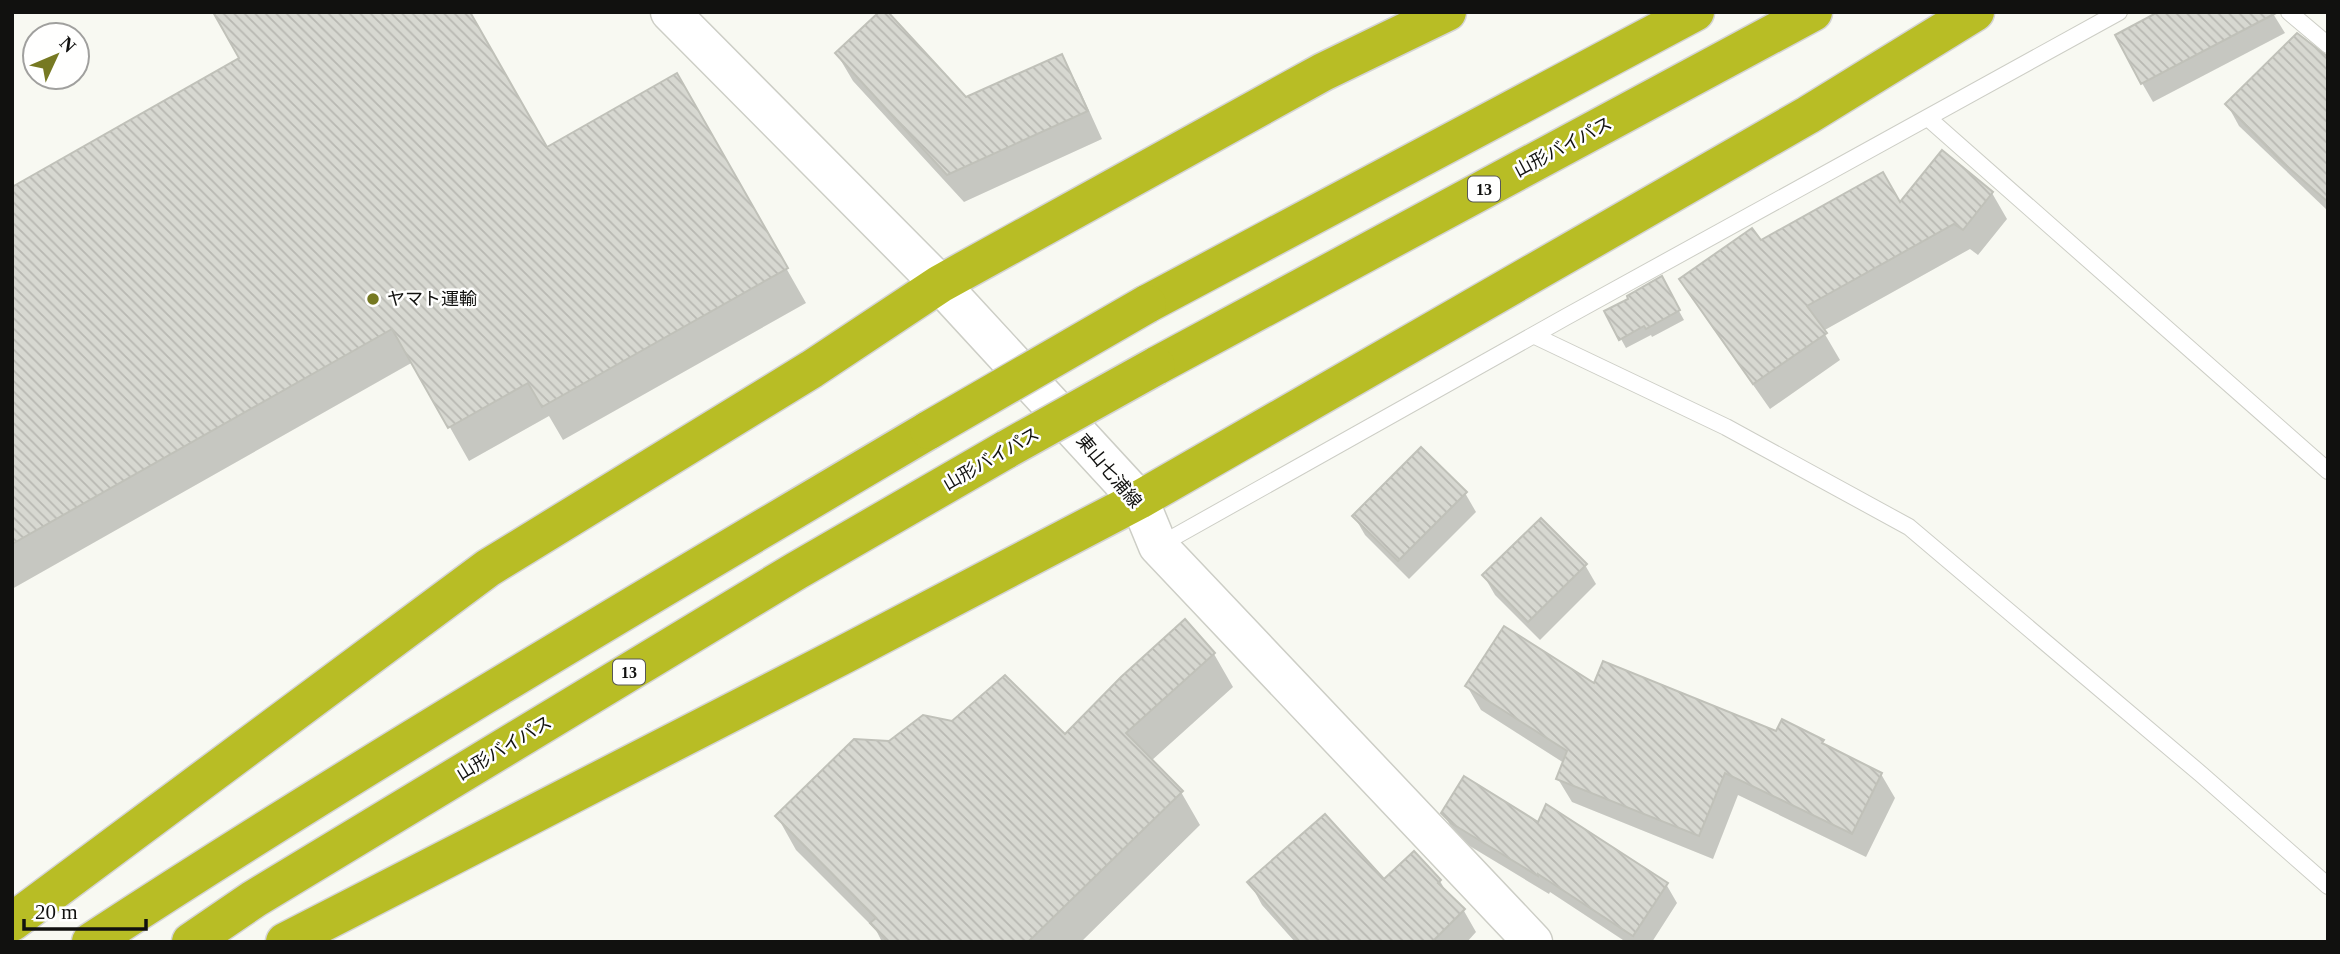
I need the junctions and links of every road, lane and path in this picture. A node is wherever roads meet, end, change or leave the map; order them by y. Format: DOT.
graph roads {
  1 [pos="670,12"];
  2 [pos="1447,12"];
  3 [pos="1695,12"];
  4 [pos="1813,12"];
  5 [pos="1975,12"];
  6 [pos="2119,12"];
  7 [pos="2289,12"];
  8 [pos="2328,45"];
  9 [pos="1928,118"];
  10 [pos="940,284"];
  11 [pos="1535,336"];
  12 [pos="2328,471"];
  13 [pos="1139,500"];
  14 [pos="1158,546"];
  15 [pos="2328,886"];
  16 [pos="12,922"];
  17 [pos="91,942"];
  18 [pos="191,942"];
  19 [pos="285,942"];
  20 [pos="1533,942"];
  1 -- 10 [label="main road, 東山七浦線"];
  2 -- 10 [label="highway"];
  3 -- 17 [label="highway, bridge"];
  4 -- 18 [label="highway, 山形バイパス / 13, bridge"];
  5 -- 13 [label="highway"];
  6 -- 9 [label="lane"];
  7 -- 8 [label="lane"];
  9 -- 11 [label="lane"];
  9 -- 12 [label="lane"];
  10 -- 13 [label="main road, 東山七浦線"];
  10 -- 16 [label="highway"];
  11 -- 14 [label="lane"];
  11 -- 15 [label="lane"];
  13 -- 14 [label="main road, 東山七浦線"];
  13 -- 19 [label="highway"];
  14 -- 20 [label="main road, 東山七浦線"];
}
